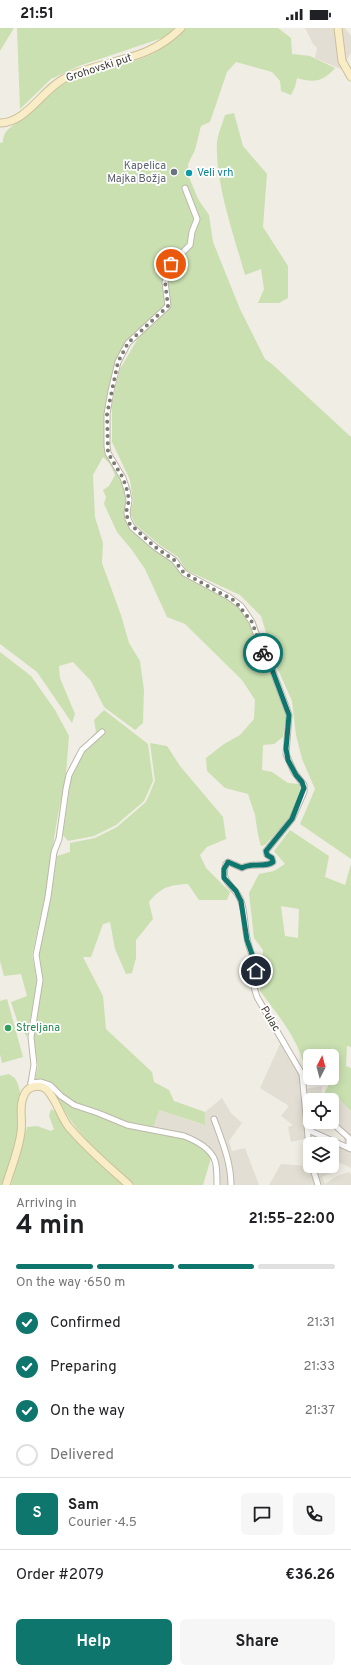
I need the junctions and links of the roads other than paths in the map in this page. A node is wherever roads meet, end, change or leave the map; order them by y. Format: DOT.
graph roads {
  1 [pos="181,28"];
  2 [pos="338,28"];
  3 [pos="351,77"];
  4 [pos="0,123"];
  5 [pos="185,188"];
  6 [pos="102,732"];
  7 [pos="32,1085"];
  8 [pos="214,1119"];
  9 [pos="339,1129"];
  10 [pos="309,1131"];
  11 [pos="309,1137"];
  12 [pos="350,1148"];
  13 [pos="314,1173"];
  14 [pos="6,1185"];
  15 [pos="129,1185"];
  16 [pos="217,1185"];
  17 [pos="231,1185"];
  18 [pos="318,1185"];
  1 -- 4 [label="main road, Grohovski put"];
  2 -- 3 [label="main road"];
  5 -- 10 [label="street, Pulac"];
  6 -- 7 [label="street"];
  7 -- 14 [label="main road"];
  7 -- 15 [label="main road"];
  7 -- 16 [label="street"];
  8 -- 17 [label="street"];
  9 -- 12 [label="street"];
  10 -- 11 [label="street, Pulac"];
  10 -- 12 [label="street"];
  13 -- 18 [label="street"];
}
